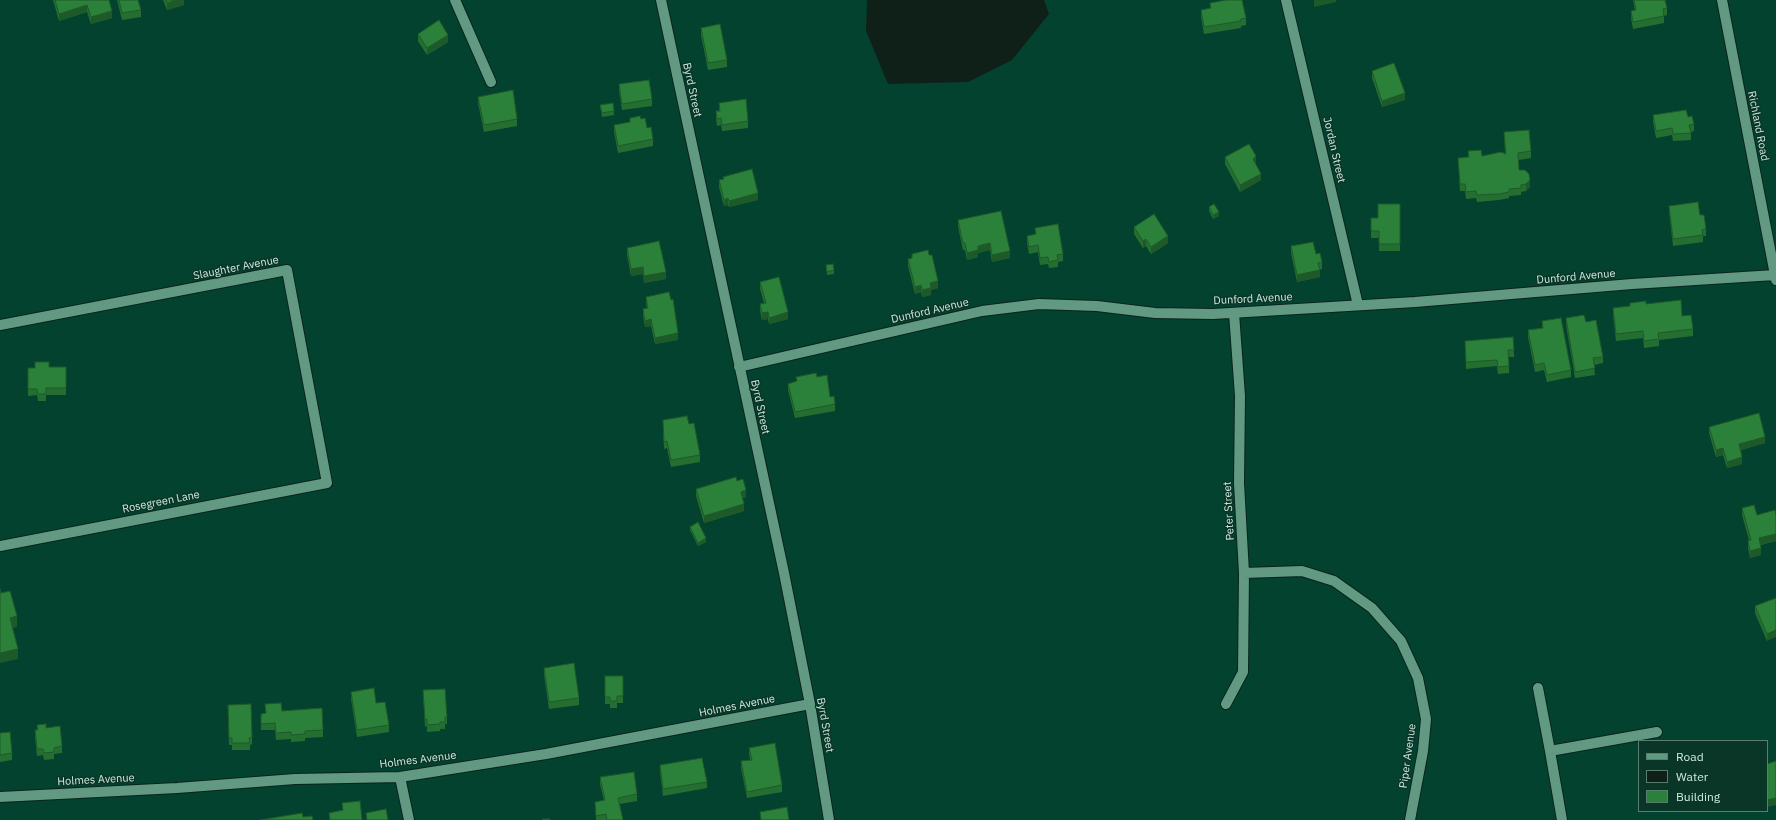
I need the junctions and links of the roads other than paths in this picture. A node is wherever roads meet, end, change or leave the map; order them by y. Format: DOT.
graph roads {
  1 [pos="455,0"];
  2 [pos="660,0"];
  3 [pos="1286,0"];
  4 [pos="1722,0"];
  5 [pos="491,82"];
  6 [pos="1776,278"];
  7 [pos="1358,305"];
  8 [pos="1234,313"];
  9 [pos="0,325"];
  10 [pos="739,367"];
  11 [pos="327,483"];
  12 [pos="0,546"];
  13 [pos="1244,573"];
  14 [pos="1538,688"];
  15 [pos="810,704"];
  16 [pos="1226,704"];
  17 [pos="1657,732"];
  18 [pos="1550,751"];
  19 [pos="400,777"];
  20 [pos="0,797"];
  21 [pos="410,820"];
  22 [pos="829,820"];
  23 [pos="1410,820"];
  24 [pos="1562,820"];
  1 -- 5 [label="street"];
  2 -- 10 [label="street, Byrd Street"];
  3 -- 7 [label="street, Jordan Street"];
  4 -- 6 [label="street, Richland Road"];
  6 -- 7 [label="street, Dunford Avenue"];
  7 -- 8 [label="street, Dunford Avenue"];
  8 -- 10 [label="street, Dunford Avenue"];
  8 -- 13 [label="street, Peter Street"];
  9 -- 11 [label="street, Slaughter Avenue"];
  10 -- 15 [label="street, Byrd Street"];
  11 -- 12 [label="street, Rosegreen Lane"];
  13 -- 16 [label="street, Peter Street"];
  13 -- 23 [label="street, Piper Avenue"];
  14 -- 18 [label="street"];
  15 -- 19 [label="street, Holmes Avenue"];
  15 -- 22 [label="street, Byrd Street"];
  17 -- 18 [label="street"];
  18 -- 24 [label="street"];
  19 -- 20 [label="street, Holmes Avenue"];
  19 -- 21 [label="street"];
}
